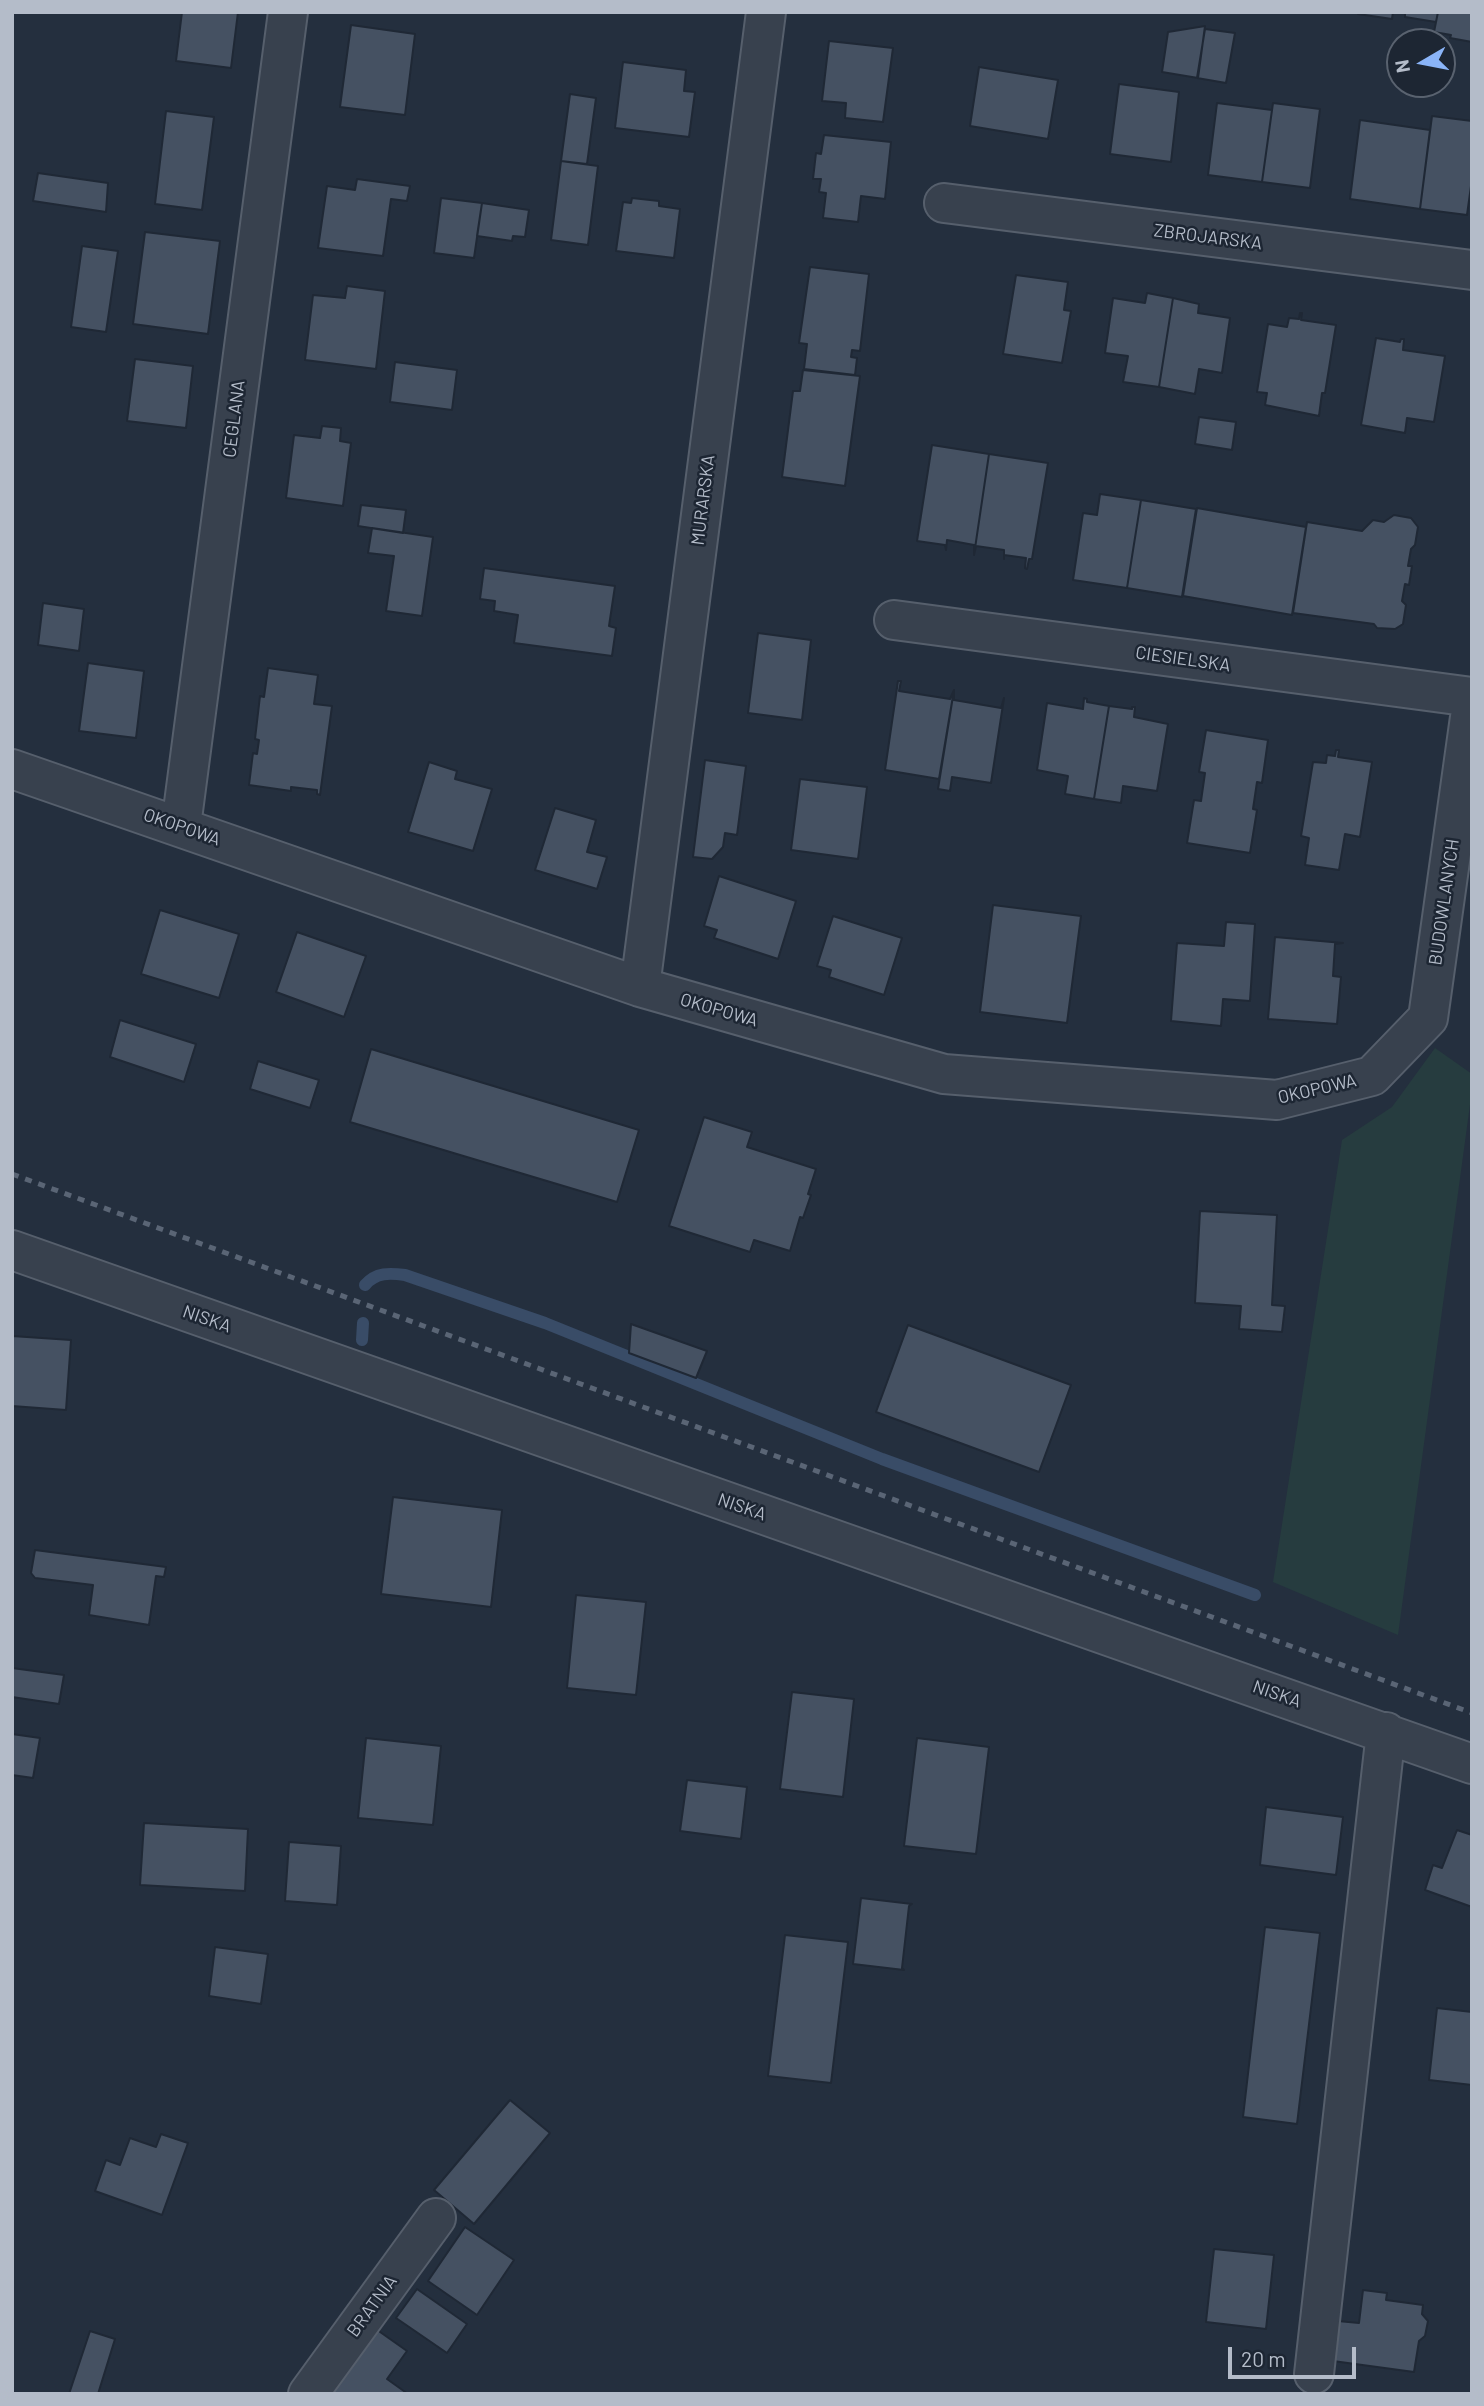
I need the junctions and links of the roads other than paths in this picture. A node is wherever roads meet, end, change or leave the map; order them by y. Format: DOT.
graph roads {
  1 [pos="288,12"];
  2 [pos="766,12"];
  3 [pos="944,203"];
  4 [pos="1472,270"];
  5 [pos="894,620"];
  6 [pos="1472,698"];
  7 [pos="1472,703"];
  8 [pos="12,769"];
  9 [pos="181,826"];
  10 [pos="640,987"];
  11 [pos="1428,1018"];
  12 [pos="12,1250"];
  13 [pos="1386,1732"];
  14 [pos="1472,1764"];
  15 [pos="436,2218"];
  16 [pos="1314,2374"];
  17 [pos="309,2394"];
  1 -- 9 [label="street, CEGLANA"];
  2 -- 10 [label="street, MURARSKA"];
  3 -- 4 [label="street, ZBROJARSKA"];
  5 -- 6 [label="street, CIESIELSKA"];
  7 -- 11 [label="street, BUDOWLANYCH"];
  8 -- 9 [label="street, OKOPOWA"];
  9 -- 10 [label="street, OKOPOWA"];
  10 -- 11 [label="street, OKOPOWA"];
  12 -- 13 [label="street, NISKA"];
  13 -- 14 [label="street, NISKA"];
  13 -- 16 [label="street"];
  15 -- 17 [label="street, BRATNIA"];
}
